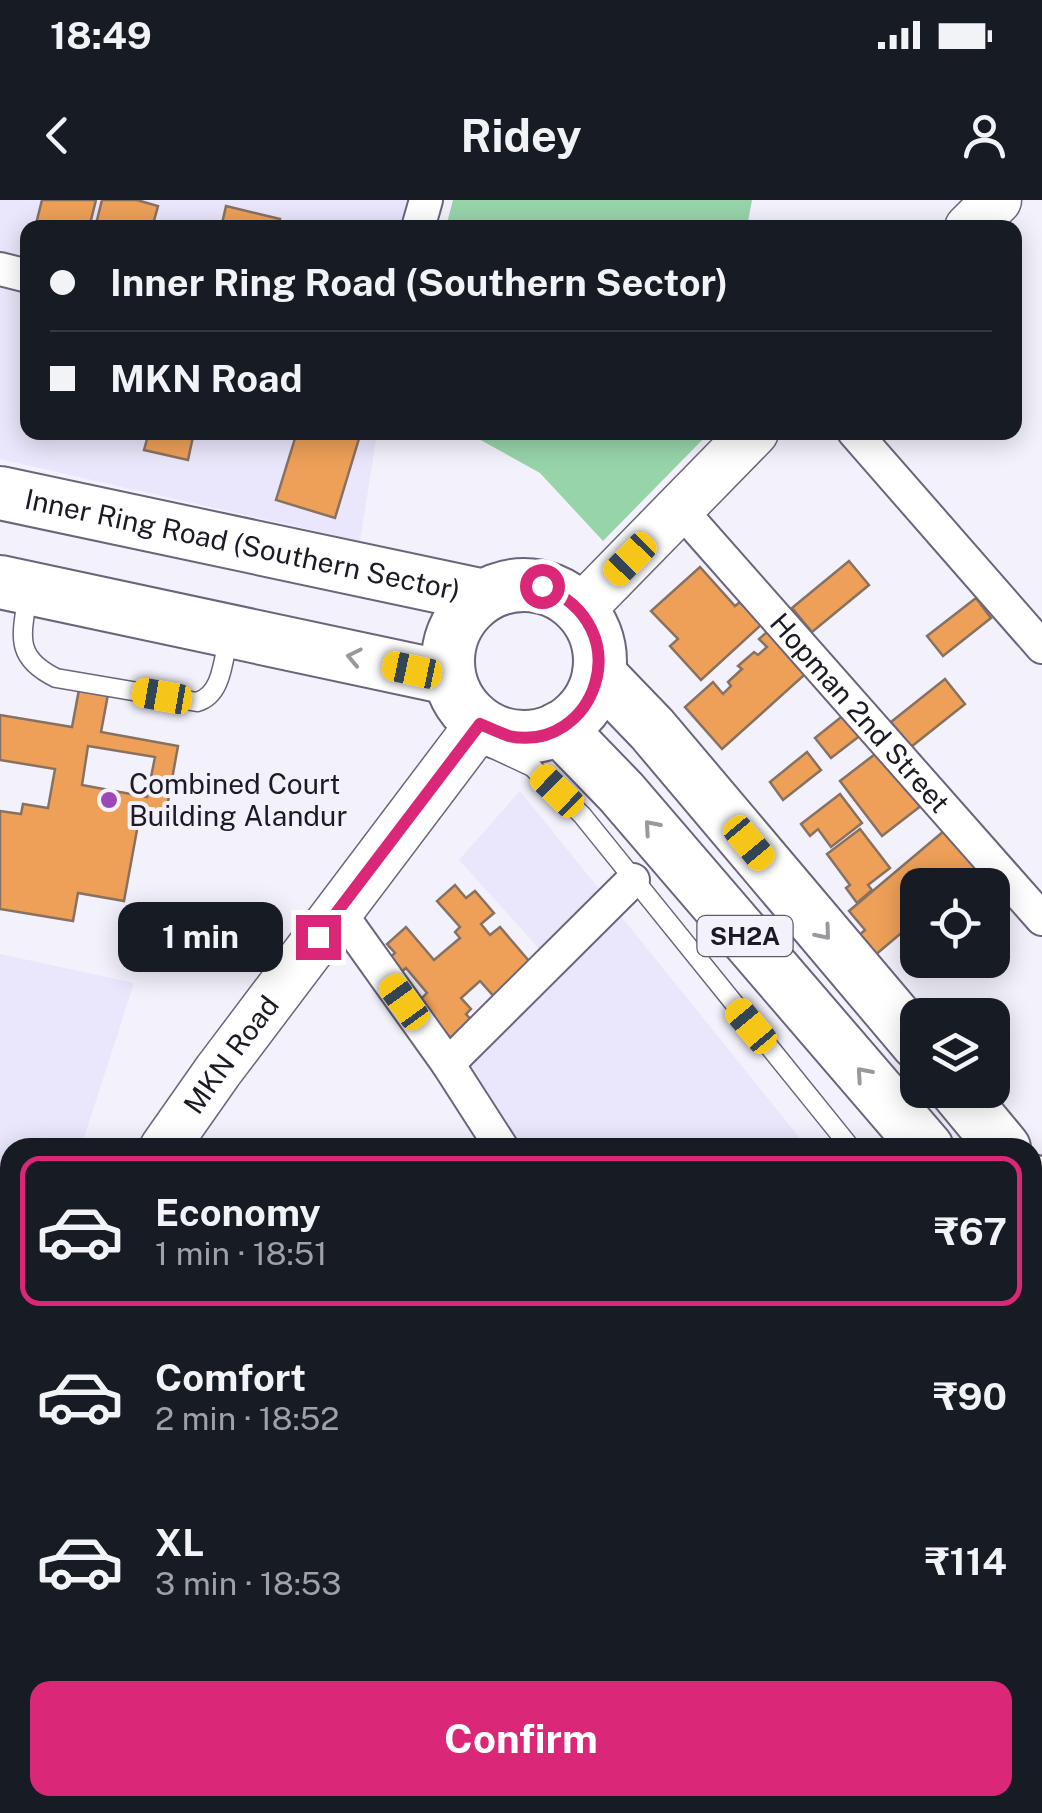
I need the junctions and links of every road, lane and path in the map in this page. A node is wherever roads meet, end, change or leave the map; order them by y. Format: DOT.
graph roads {
  1 [pos="997,200"];
  2 [pos="977,220"];
  3 [pos="746,440"];
  4 [pos="861,440"];
  5 [pos="0,492"];
  6 [pos="680,508"];
  7 [pos="14,585"];
  8 [pos="484,596"];
  9 [pos="581,609"];
  10 [pos="230,631"];
  11 [pos="1042,647"];
  12 [pos="600,674"];
  13 [pos="449,678"];
  14 [pos="560,728"];
  15 [pos="475,731"];
  16 [pos="633,880"];
  17 [pos="338,910"];
  18 [pos="1042,920"];
  19 [pos="900,1023"];
  20 [pos="448,1064"];
  21 [pos="971,1108"];
  22 [pos="171,1138"];
  23 [pos="496,1138"];
  24 [pos="843,1138"];
  25 [pos="918,1138"];
  26 [pos="996,1138"];
  1 -- 2 [label="street"];
  3 -- 6 [label="street"];
  4 -- 11 [label="street"];
  5 -- 8 [label="main road, Inner Ring Road (Southern Sector)"];
  6 -- 9 [label="street"];
  6 -- 18 [label="street, Hopman 2nd Street"];
  7 -- 10 [label="main road"];
  7 -- 10 [label="lane"];
  8 -- 9 [label="main road, Inner Ring Road (Southern Sector)"];
  8 -- 13 [label="main road, Inner Ring Road (Southern Sector)"];
  9 -- 12 [label="main road"];
  13 -- 10 [label="main road, one-way"];
  12 -- 14 [label="main road"];
  12 -- 19 [label="main road, SH2A, one-way"];
  13 -- 15 [label="main road"];
  14 -- 15 [label="main road"];
  25 -- 14 [label="main road, SH2A, one-way"];
  15 -- 16 [label="lane"];
  15 -- 17 [label="street, MKN Road"];
  16 -- 20 [label="street"];
  16 -- 24 [label="lane"];
  17 -- 20 [label="street"];
  17 -- 22 [label="street, MKN Road"];
  20 -- 23 [label="street"];
  21 -- 26 [label="main road"];
}
